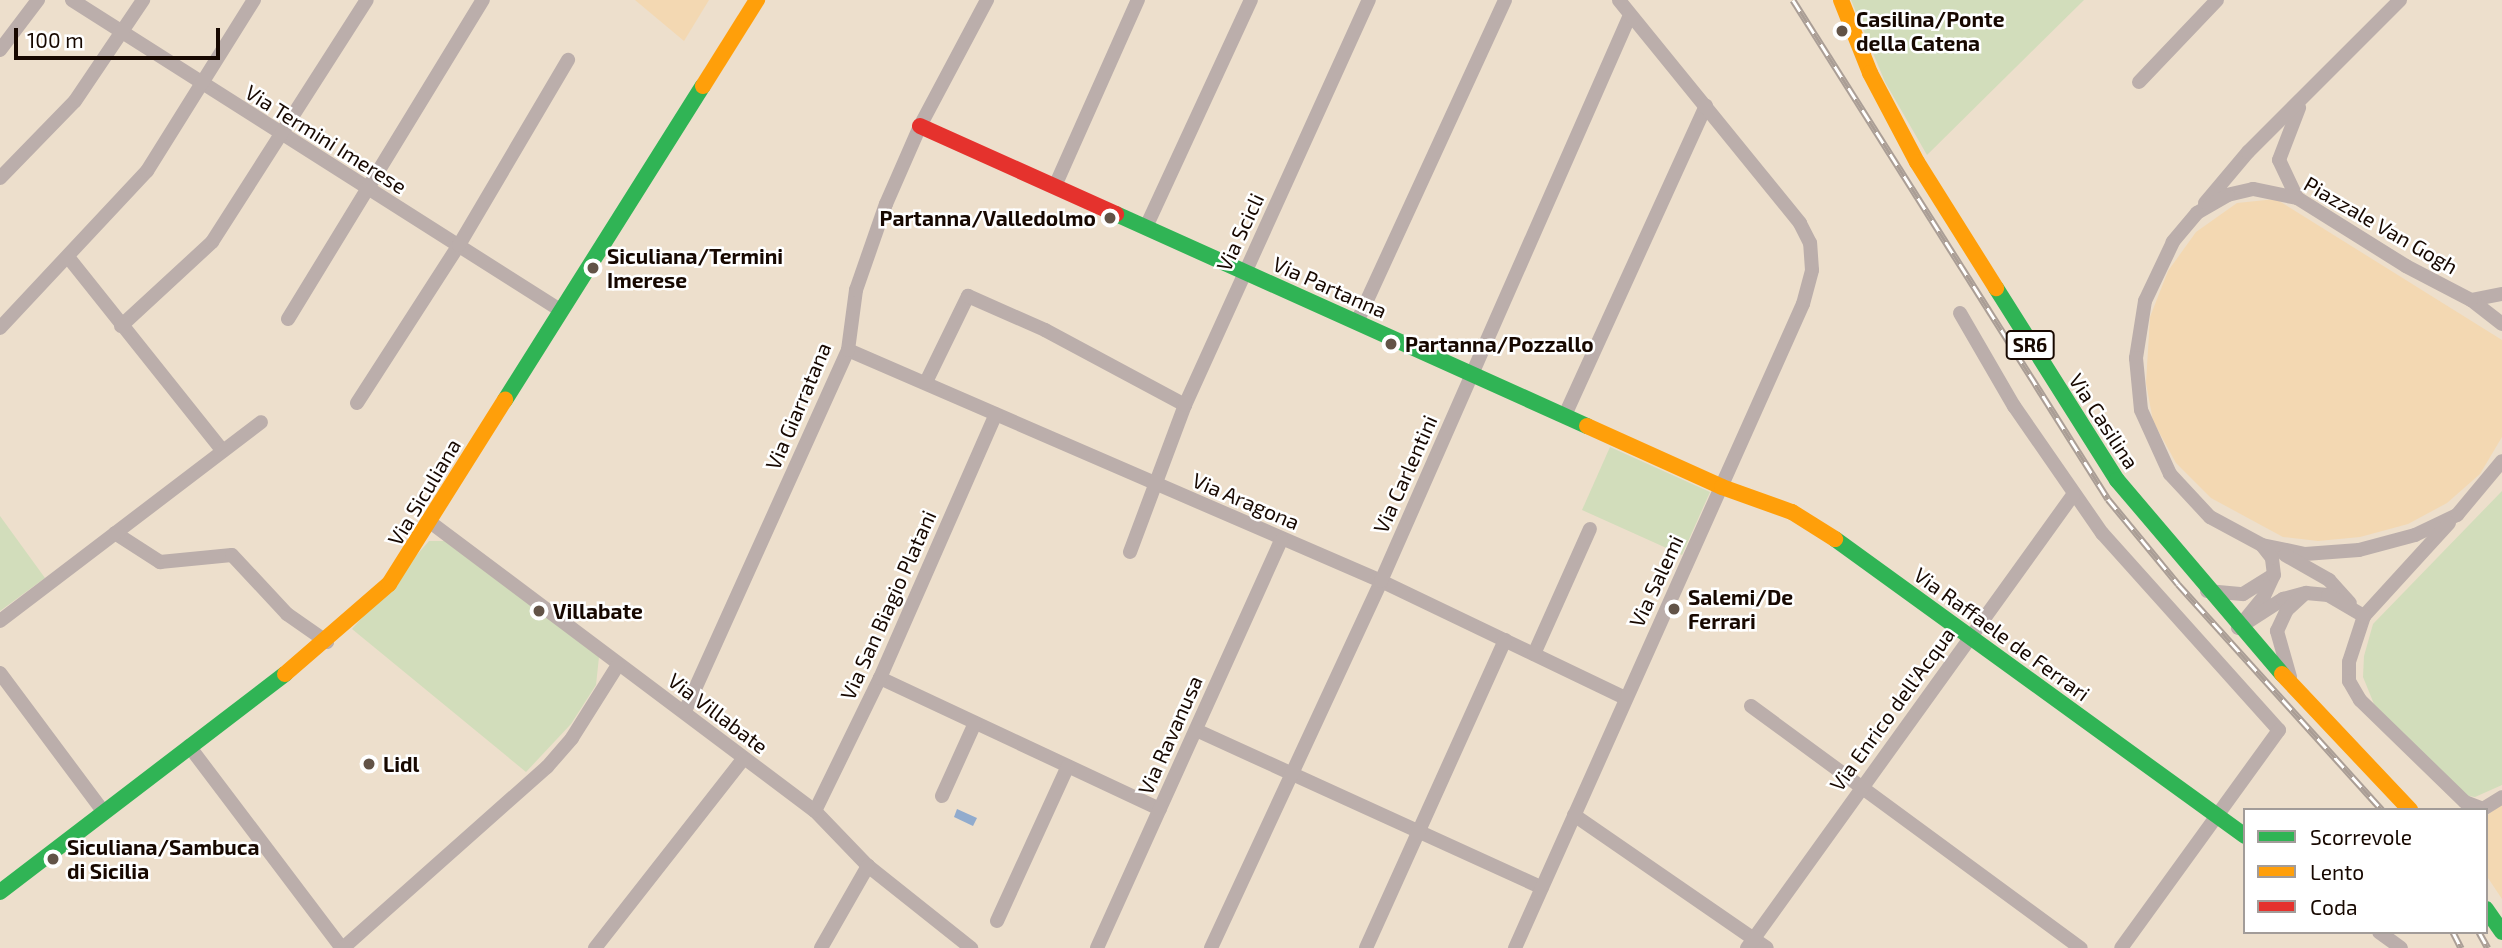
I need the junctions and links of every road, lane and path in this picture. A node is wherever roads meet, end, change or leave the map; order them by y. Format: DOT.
graph roads {
  1 [pos="38,0"];
  2 [pos="72,0"];
  3 [pos="143,0"];
  4 [pos="254,0"];
  5 [pos="367,0"];
  6 [pos="484,0"];
  7 [pos="757,0"];
  8 [pos="987,0"];
  9 [pos="1138,0"];
  10 [pos="1251,0"];
  11 [pos="1369,0"];
  12 [pos="1504,0"];
  13 [pos="1619,0"];
  14 [pos="1841,0"];
  15 [pos="2217,0"];
  16 [pos="2400,0"];
  17 [pos="1630,15"];
  18 [pos="123,32"];
  19 [pos="0,50"];
  20 [pos="568,60"];
  21 [pos="2138,82"];
  22 [pos="202,86"];
  23 [pos="2302,101"];
  24 [pos="1706,106"];
  25 [pos="920,126"];
  26 [pos="281,136"];
  27 [pos="0,178"];
  28 [pos="1055,186"];
  29 [pos="366,188"];
  30 [pos="2297,198"];
  31 [pos="2196,213"];
  32 [pos="1146,227"];
  33 [pos="459,245"];
  34 [pos="68,257"];
  35 [pos="1244,272"];
  36 [pos="2502,294"];
  37 [pos="2470,300"];
  38 [pos="560,310"];
  39 [pos="1960,313"];
  40 [pos="288,319"];
  41 [pos="1357,322"];
  42 [pos="2502,324"];
  43 [pos="121,326"];
  44 [pos="0,328"];
  45 [pos="848,350"];
  46 [pos="1472,373"];
  47 [pos="926,382"];
  48 [pos="357,403"];
  49 [pos="1185,405"];
  50 [pos="996,414"];
  51 [pos="1565,415"];
  52 [pos="261,422"];
  53 [pos="223,451"];
  54 [pos="2502,461"];
  55 [pos="1154,485"];
  56 [pos="1723,487"];
  57 [pos="2073,495"];
  58 [pos="2457,515"];
  59 [pos="430,522"];
  60 [pos="1590,529"];
  61 [pos="115,533"];
  62 [pos="1281,540"];
  63 [pos="2262,545"];
  64 [pos="1130,552"];
  65 [pos="2274,575"];
  66 [pos="1381,581"];
  67 [pos="2207,590"];
  68 [pos="2306,593"];
  69 [pos="2359,612"];
  70 [pos="0,621"];
  71 [pos="2238,628"];
  72 [pos="1970,637"];
  73 [pos="1505,640"];
  74 [pos="327,642"];
  75 [pos="1534,653"];
  76 [pos="618,665"];
  77 [pos="0,673"];
  78 [pos="880,678"];
  79 [pos="2292,685"];
  80 [pos="1625,698"];
  81 [pos="1751,706"];
  82 [pos="685,711"];
  83 [pos="975,723"];
  84 [pos="1196,730"];
  85 [pos="189,746"];
  86 [pos="743,759"];
  87 [pos="1068,766"];
  88 [pos="1290,773"];
  89 [pos="1861,788"];
  90 [pos="942,796"];
  91 [pos="2502,797"];
  92 [pos="2408,808"];
  93 [pos="1160,809"];
  94 [pos="103,811"];
  95 [pos="815,811"];
  96 [pos="1574,815"];
  97 [pos="2215,815"];
  98 [pos="1419,831"];
  99 [pos="2243,835"];
  100 [pos="868,866"];
  101 [pos="1542,888"];
  102 [pos="0,892"];
  103 [pos="2488,912"];
  104 [pos="997,921"];
  105 [pos="2502,932"];
  106 [pos="2382,934"];
  107 [pos="1750,943"];
  108 [pos="968,947"];
  109 [pos="343,948"];
  110 [pos="595,948"];
  111 [pos="821,948"];
  112 [pos="1097,948"];
  113 [pos="1211,948"];
  114 [pos="1366,948"];
  115 [pos="1515,948"];
  116 [pos="1767,948"];
  117 [pos="2081,948"];
  118 [pos="2121,948"];
  119 [pos="2401,948"];
  1 -- 19 [label="street"];
  2 -- 18 [label="street, Via Termini Imerese"];
  3 -- 18 [label="street"];
  4 -- 22 [label="street"];
  5 -- 26 [label="street"];
  6 -- 29 [label="street"];
  7 -- 38 [label="street, Via Siculiana"];
  8 -- 25 [label="street, Via Giarratana"];
  9 -- 28 [label="street"];
  10 -- 32 [label="street"];
  11 -- 35 [label="street, Via Scicli"];
  12 -- 41 [label="street"];
  13 -- 17 [label="street"];
  14 -- 67 [label="street, Via Casilina / SR6"];
  15 -- 21 [label="street"];
  16 -- 23 [label="street"];
  17 -- 24 [label="street"];
  17 -- 46 [label="street, Via Carlentini"];
  18 -- 22 [label="street, Via Termini Imerese"];
  18 -- 27 [label="street"];
  20 -- 33 [label="street"];
  22 -- 26 [label="street, Via Termini Imerese"];
  22 -- 34 [label="street"];
  23 -- 30 [label="street"];
  23 -- 31 [label="street"];
  24 -- 51 [label="street"];
  24 -- 56 [label="street, Via Salemi"];
  25 -- 28 [label="street, Via Partanna"];
  25 -- 45 [label="street, Via Giarratana"];
  26 -- 29 [label="street, Via Termini Imerese"];
  26 -- 43 [label="street"];
  28 -- 32 [label="street, Via Partanna"];
  29 -- 33 [label="street, Via Termini Imerese"];
  29 -- 40 [label="street"];
  30 -- 31 [label="street, Piazzale Van Gogh"];
  30 -- 37 [label="street, Piazzale Van Gogh"];
  31 -- 63 [label="street, Piazzale Van Gogh"];
  32 -- 35 [label="street, Via Partanna"];
  33 -- 38 [label="street, Via Termini Imerese"];
  33 -- 48 [label="street"];
  34 -- 43 [label="street"];
  34 -- 44 [label="street"];
  35 -- 41 [label="street, Via Partanna"];
  35 -- 49 [label="street, Via Scicli"];
  36 -- 37 [label="street"];
  37 -- 42 [label="street, Piazzale Van Gogh"];
  38 -- 59 [label="street, Via Siculiana"];
  39 -- 57 [label="street"];
  41 -- 46 [label="street, Via Partanna"];
  43 -- 53 [label="street"];
  45 -- 47 [label="street, Via Aragona"];
  45 -- 82 [label="street, Via Giarratana"];
  46 -- 51 [label="street, Via Partanna"];
  46 -- 66 [label="street, Via Carlentini"];
  47 -- 49 [label="street"];
  47 -- 50 [label="street, Via Aragona"];
  49 -- 55 [label="street, Via Scicli"];
  50 -- 55 [label="street, Via Aragona"];
  50 -- 78 [label="street, Via San Biagio Platani"];
  51 -- 56 [label="street, Via Partanna"];
  52 -- 53 [label="street"];
  53 -- 61 [label="street"];
  54 -- 58 [label="street, Piazzale Van Gogh"];
  55 -- 62 [label="street, Via Aragona"];
  55 -- 64 [label="street, Via Scicli"];
  56 -- 72 [label="street, Via Raffaele de Ferrari"];
  56 -- 80 [label="street, Via Salemi"];
  57 -- 72 [label="street, Via Enrico dell'Acqua"];
  57 -- 97 [label="street"];
  58 -- 63 [label="street, Piazzale Van Gogh"];
  58 -- 69 [label="street"];
  59 -- 74 [label="street, Via Siculiana"];
  59 -- 76 [label="street, Via Villabate"];
  60 -- 75 [label="street"];
  61 -- 70 [label="street"];
  61 -- 74 [label="street"];
  62 -- 66 [label="street, Via Aragona"];
  62 -- 84 [label="street, Via Ravanusa"];
  63 -- 65 [label="street"];
  63 -- 69 [label="street"];
  65 -- 67 [label="street"];
  65 -- 71 [label="street"];
  66 -- 73 [label="street, Via Aragona"];
  66 -- 88 [label="street, Via Carlentini"];
  67 -- 71 [label="street, Via Casilina / SR6"];
  68 -- 69 [label="street"];
  68 -- 71 [label="street"];
  68 -- 79 [label="street"];
  69 -- 91 [label="street"];
  71 -- 79 [label="street, Via Casilina / SR6"];
  72 -- 89 [label="street, Via Enrico dell'Acqua"];
  72 -- 97 [label="street, Via Raffaele de Ferrari"];
  73 -- 75 [label="street, Via Aragona"];
  73 -- 98 [label="street"];
  74 -- 85 [label="street, Via Siculiana"];
  75 -- 80 [label="street, Via Aragona"];
  76 -- 82 [label="street, Via Villabate"];
  76 -- 109 [label="street"];
  77 -- 94 [label="street"];
  78 -- 83 [label="street"];
  78 -- 95 [label="street, Via San Biagio Platani"];
  79 -- 92 [label="street, Via Casilina / SR6"];
  80 -- 96 [label="street, Via Salemi"];
  81 -- 89 [label="street"];
  82 -- 86 [label="street, Via Villabate"];
  83 -- 87 [label="street"];
  83 -- 90 [label="street"];
  84 -- 88 [label="street"];
  84 -- 93 [label="street, Via Ravanusa"];
  85 -- 94 [label="street, Via Siculiana"];
  85 -- 109 [label="street"];
  86 -- 95 [label="street, Via Villabate"];
  86 -- 110 [label="street"];
  87 -- 93 [label="street"];
  87 -- 104 [label="street"];
  88 -- 98 [label="street"];
  88 -- 113 [label="street, Via Carlentini"];
  89 -- 107 [label="street, Via Enrico dell'Acqua"];
  89 -- 117 [label="street"];
  93 -- 112 [label="street, Via Ravanusa"];
  94 -- 102 [label="street, Via Siculiana"];
  95 -- 100 [label="street, Via Villabate"];
  96 -- 101 [label="street, Via Salemi"];
  96 -- 107 [label="street"];
  97 -- 99 [label="street, Via Raffaele de Ferrari"];
  97 -- 118 [label="street"];
  98 -- 101 [label="street"];
  98 -- 114 [label="street"];
  100 -- 108 [label="street, Via Villabate"];
  100 -- 111 [label="street"];
  101 -- 115 [label="street, Via Salemi"];
  103 -- 105 [label="street"];
  106 -- 119 [label="street"];
  107 -- 116 [label="street"];
}
